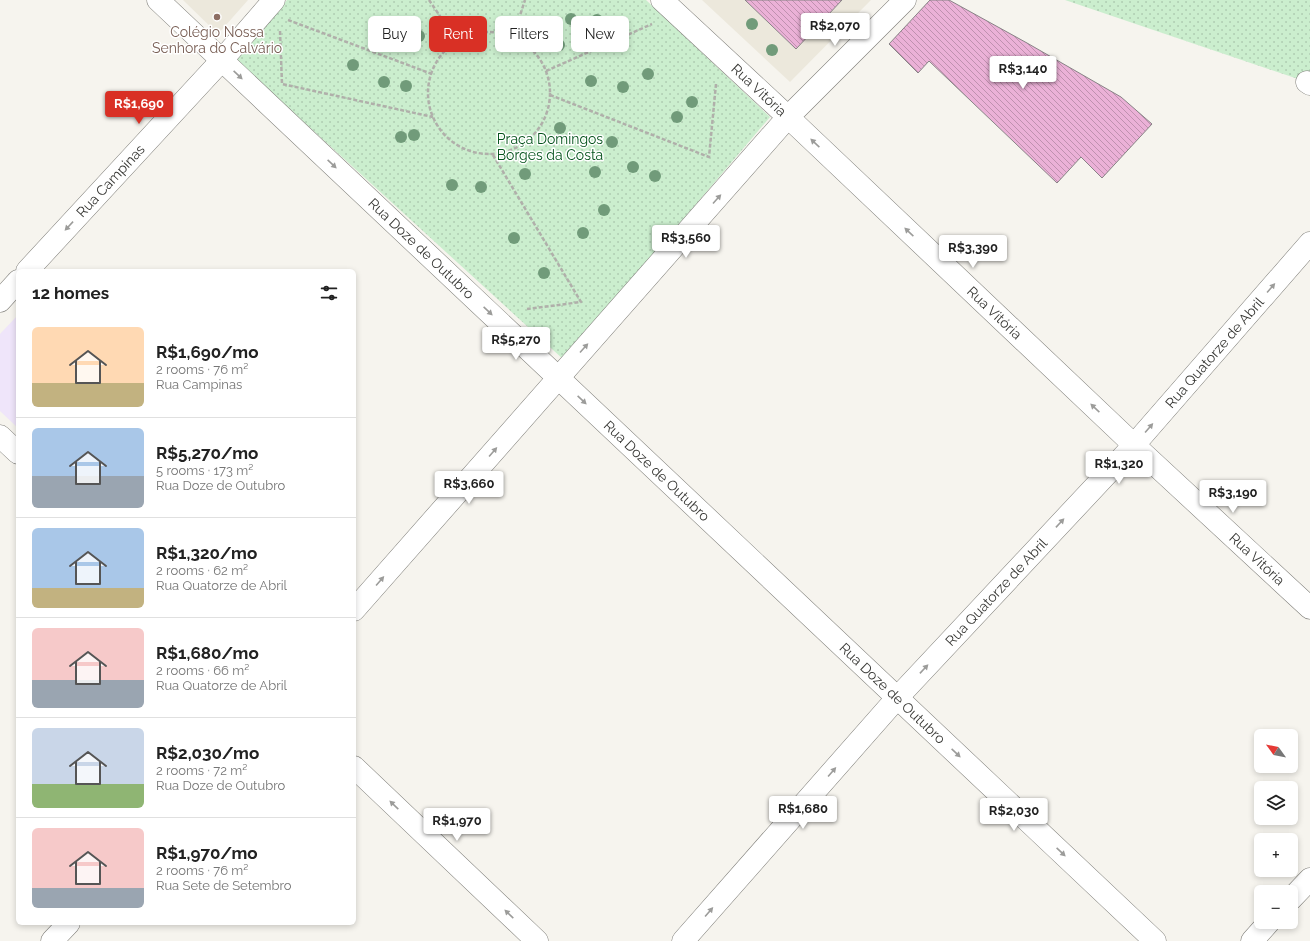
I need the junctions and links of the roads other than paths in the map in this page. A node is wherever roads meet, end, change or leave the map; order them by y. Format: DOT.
graph roads {
  1 [pos="158,0"];
  2 [pos="274,0"];
  3 [pos="662,0"];
  4 [pos="905,0"];
  5 [pos="222,60"];
  6 [pos="788,117"];
  7 [pos="1310,243"];
  8 [pos="29,269"];
  9 [pos="16,283"];
  10 [pos="0,301"];
  11 [pos="558,378"];
  12 [pos="0,436"];
  13 [pos="1134,445"];
  14 [pos="16,451"];
  15 [pos="356,608"];
  16 [pos="1310,608"];
  17 [pos="897,698"];
  18 [pos="356,769"];
  19 [pos="1310,879"];
  20 [pos="1298,892"];
  21 [pos="67,925"];
  22 [pos="1263,929"];
  23 [pos="52,941"];
  24 [pos="537,941"];
  25 [pos="683,941"];
  26 [pos="1155,941"];
  27 [pos="1252,941"];
  1 -- 5 [label="street, Rua Doze de Outubro"];
  2 -- 5 [label="street, Rua Campinas"];
  3 -- 6 [label="street, Rua Vitória"];
  4 -- 6 [label="street"];
  5 -- 8 [label="street, Rua Campinas, one-way"];
  5 -- 11 [label="street, Rua Doze de Outubro, one-way"];
  11 -- 6 [label="street, one-way"];
  13 -- 6 [label="street, Rua Vitória, one-way"];
  13 -- 7 [label="street, Rua Quatorze de Abril, one-way"];
  9 -- 10 [label="street"];
  15 -- 11 [label="street, one-way"];
  11 -- 17 [label="street, Rua Doze de Outubro, one-way"];
  12 -- 14 [label="street"];
  13 -- 16 [label="street, Rua Vitória"];
  17 -- 13 [label="street, Rua Quatorze de Abril, one-way"];
  25 -- 17 [label="street, Rua Quatorze de Abril, one-way"];
  17 -- 26 [label="street, Rua Doze de Outubro, one-way"];
  24 -- 18 [label="street, one-way"];
  19 -- 20 [label="street"];
  21 -- 23 [label="street"];
  22 -- 27 [label="street"];
}
